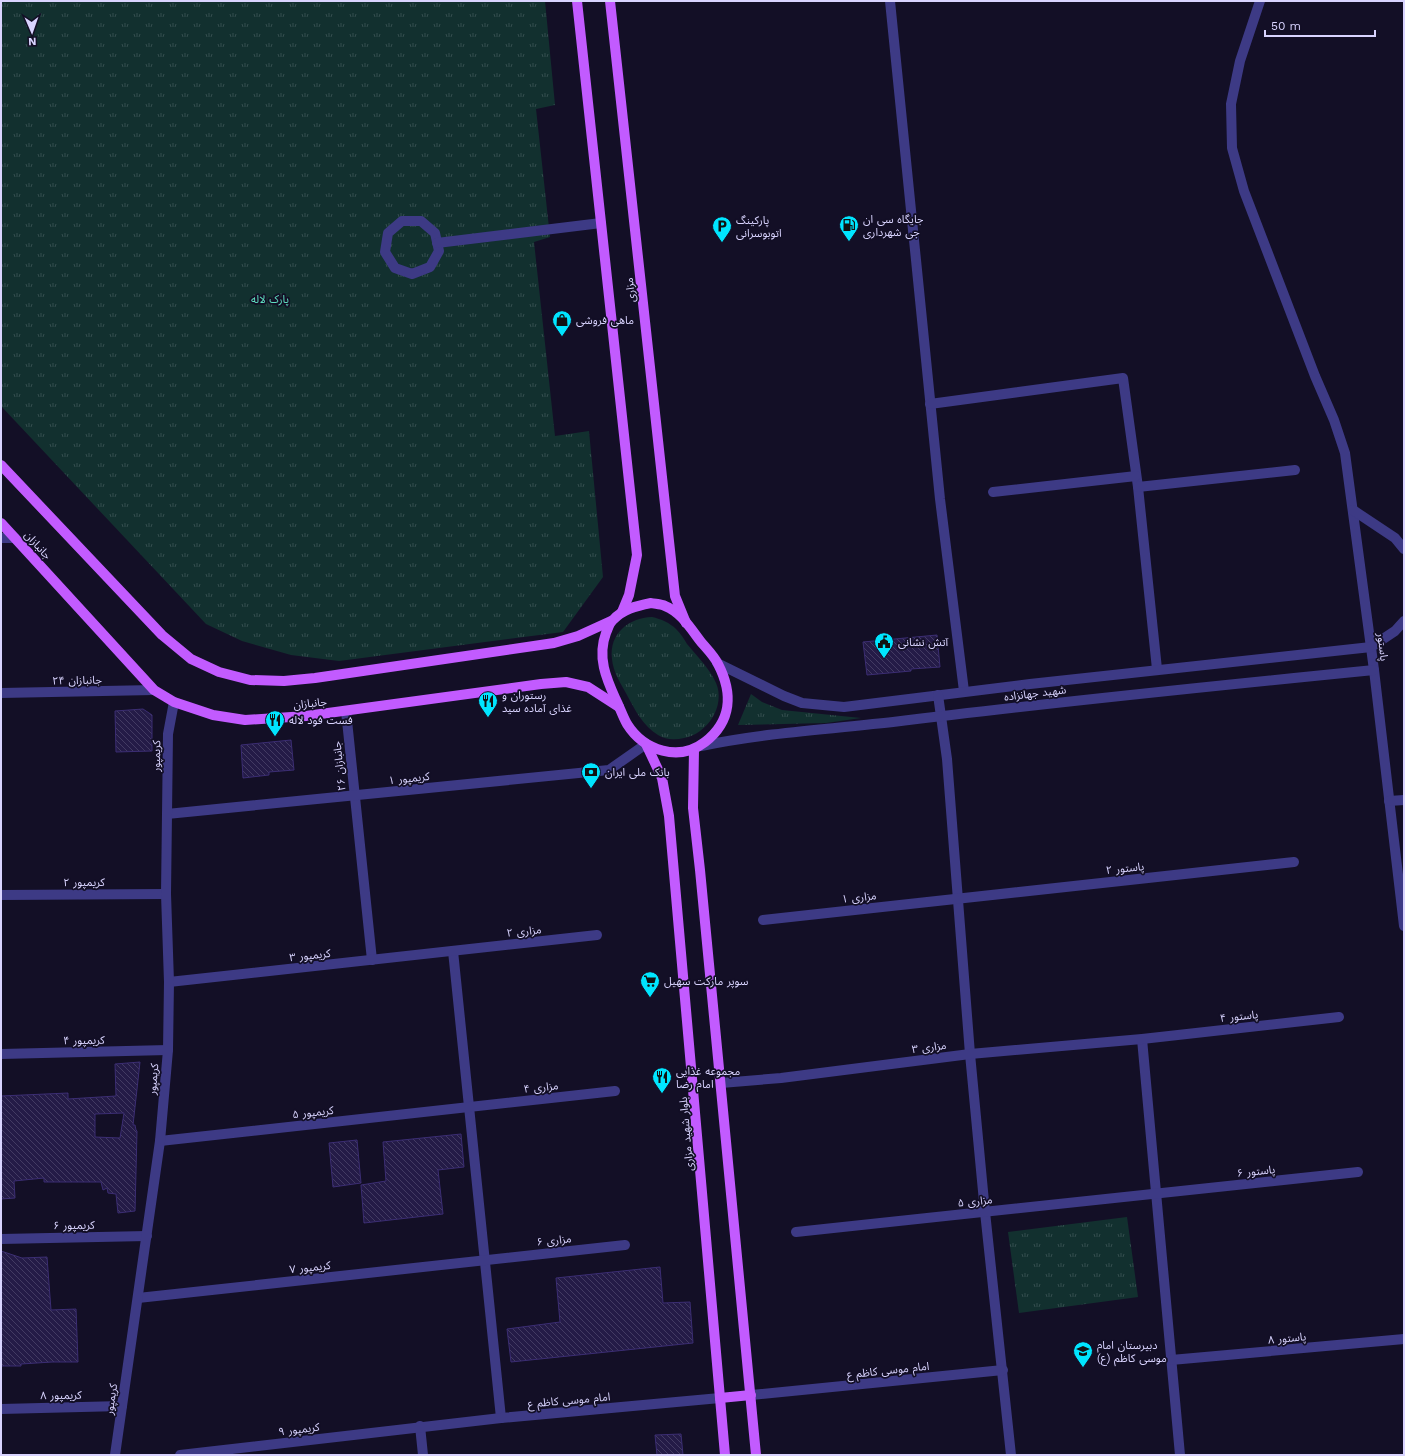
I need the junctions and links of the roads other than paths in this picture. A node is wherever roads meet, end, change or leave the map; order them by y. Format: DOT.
graph roads {
  1 [pos="577,1"];
  2 [pos="610,1"];
  3 [pos="890,1"];
  4 [pos="1260,1"];
  5 [pos="601,223"];
  6 [pos="437,243"];
  7 [pos="930,404"];
  8 [pos="1,465"];
  9 [pos="1295,470"];
  10 [pos="1136,476"];
  11 [pos="1138,487"];
  12 [pos="993,492"];
  13 [pos="1353,510"];
  14 [pos="1,523"];
  15 [pos="1,538"];
  16 [pos="15,538"];
  17 [pos="1404,549"];
  18 [pos="622,612"];
  19 [pos="612,621"];
  20 [pos="1404,621"];
  21 [pos="686,623"];
  22 [pos="1371,647"];
  23 [pos="717,663"];
  24 [pos="1157,669"];
  25 [pos="1374,670"];
  26 [pos="154,690"];
  27 [pos="964,691"];
  28 [pos="1,693"];
  29 [pos="938,695"];
  30 [pos="174,702"];
  31 [pos="619,707"];
  32 [pos="346,711"];
  33 [pos="941,716"];
  34 [pos="646,744"];
  35 [pos="697,748"];
  36 [pos="354,795"];
  37 [pos="1404,800"];
  38 [pos="1389,802"];
  39 [pos="167,814"];
  40 [pos="1294,862"];
  41 [pos="166,894"];
  42 [pos="1,895"];
  43 [pos="958,898"];
  44 [pos="763,920"];
  45 [pos="1404,926"];
  46 [pos="597,935"];
  47 [pos="453,951"];
  48 [pos="372,960"];
  49 [pos="169,982"];
  50 [pos="1339,1017"];
  51 [pos="1142,1039"];
  52 [pos="168,1050"];
  53 [pos="1,1054"];
  54 [pos="970,1054"];
  55 [pos="721,1083"];
  56 [pos="614,1091"];
  57 [pos="469,1107"];
  58 [pos="160,1141"];
  59 [pos="1358,1172"];
  60 [pos="1156,1193"];
  61 [pos="985,1212"];
  62 [pos="796,1232"];
  63 [pos="147,1236"];
  64 [pos="1,1239"];
  65 [pos="625,1244"];
  66 [pos="485,1260"];
  67 [pos="138,1298"];
  68 [pos="1404,1339"];
  69 [pos="1171,1360"];
  70 [pos="1003,1370"];
  71 [pos="751,1395"];
  72 [pos="720,1398"];
  73 [pos="122,1406"];
  74 [pos="1,1409"];
  75 [pos="501,1418"];
  76 [pos="420,1426"];
  77 [pos="115,1455"];
  78 [pos="180,1455"];
  79 [pos="423,1455"];
  80 [pos="725,1455"];
  81 [pos="756,1455"];
  82 [pos="1011,1455"];
  83 [pos="1180,1455"];
  1 -- 5 [label="main road"];
  2 -- 21 [label="main road, مزاری"];
  3 -- 7 [label="street"];
  4 -- 13 [label="street, پاستور"];
  5 -- 6 [label="street"];
  5 -- 18 [label="main road"];
  6 -- 6 [label="street"];
  7 -- 10 [label="street"];
  7 -- 27 [label="street"];
  8 -- 19 [label="main road"];
  9 -- 11 [label="street"];
  10 -- 11 [label="street"];
  10 -- 12 [label="street"];
  11 -- 24 [label="street"];
  13 -- 17 [label="street"];
  13 -- 22 [label="street, پاستور"];
  14 -- 16 [label="main road, جانبازان"];
  15 -- 16 [label="street"];
  16 -- 26 [label="main road, جانبازان"];
  18 -- 19 [label="main road"];
  18 -- 21 [label="main road"];
  19 -- 31 [label="main road"];
  20 -- 22 [label="street"];
  21 -- 23 [label="main road"];
  22 -- 24 [label="street, شهید جهانزاده"];
  22 -- 25 [label="street, پاستور"];
  23 -- 29 [label="street, شهید جهانزاده"];
  23 -- 35 [label="main road"];
  24 -- 27 [label="street, شهید جهانزاده"];
  25 -- 33 [label="street, شهید جهانزاده"];
  25 -- 38 [label="street, پاستور"];
  26 -- 28 [label="street, جانبازان ۲۴"];
  26 -- 30 [label="main road, جانبازان"];
  27 -- 29 [label="street, شهید جهانزاده"];
  29 -- 33 [label="street"];
  30 -- 32 [label="main road, جانبازان"];
  30 -- 39 [label="street, کریمپور"];
  31 -- 32 [label="main road, جانبازان"];
  31 -- 34 [label="main road"];
  32 -- 36 [label="street, جانبازان ۲۶"];
  33 -- 35 [label="street, شهید جهانزاده"];
  33 -- 43 [label="street"];
  34 -- 35 [label="main road"];
  34 -- 36 [label="street, کریمپور ۱"];
  34 -- 72 [label="main road, بلوار شهید مزاری"];
  35 -- 55 [label="main road"];
  36 -- 39 [label="street, کریمپور ۱"];
  36 -- 48 [label="street, جانبازان ۲۶"];
  37 -- 38 [label="street"];
  38 -- 45 [label="street, پاستور"];
  39 -- 41 [label="street, کریمپور"];
  40 -- 43 [label="street, پاستور ۲"];
  41 -- 42 [label="street, کریمپور ۲"];
  41 -- 49 [label="street, کریمپور"];
  43 -- 44 [label="street, مزاری ۱"];
  43 -- 54 [label="street"];
  46 -- 47 [label="street, مزاری ۲"];
  47 -- 48 [label="street, کریمپور ۳"];
  47 -- 57 [label="street"];
  48 -- 49 [label="street, کریمپور ۳"];
  49 -- 52 [label="street, کریمپور"];
  50 -- 51 [label="street, پاستور ۴"];
  51 -- 54 [label="street, مزاری ۳"];
  51 -- 60 [label="street"];
  52 -- 53 [label="street, کریمپور ۴"];
  52 -- 58 [label="street, کریمپور"];
  54 -- 55 [label="street, مزاری ۳"];
  54 -- 61 [label="street"];
  55 -- 71 [label="main road"];
  56 -- 57 [label="street, مزاری ۴"];
  57 -- 58 [label="street, کریمپور ۵"];
  57 -- 66 [label="street"];
  58 -- 63 [label="street, کریمپور"];
  59 -- 60 [label="street, پاستور ۶"];
  60 -- 61 [label="street, مزاری ۵"];
  60 -- 69 [label="street"];
  61 -- 62 [label="street, مزاری ۵"];
  61 -- 70 [label="street"];
  63 -- 64 [label="street, کریمپور ۶"];
  63 -- 67 [label="street, کریمپور"];
  65 -- 66 [label="street, مزاری ۶"];
  66 -- 67 [label="street, کریمپور ۷"];
  66 -- 75 [label="street"];
  67 -- 73 [label="street, کریمپور"];
  68 -- 69 [label="street, پاستور ۸"];
  69 -- 83 [label="street"];
  70 -- 71 [label="street, امام موسی کاظم ع"];
  70 -- 82 [label="street"];
  71 -- 72 [label="main road"];
  71 -- 81 [label="main road"];
  72 -- 75 [label="street, امام موسی کاظم ع"];
  72 -- 80 [label="main road, بلوار شهید مزاری"];
  73 -- 74 [label="street, کریمپور ۸"];
  73 -- 77 [label="street, کریمپور"];
  75 -- 76 [label="street, امام موسی کاظم ع"];
  76 -- 78 [label="street, کریمپور ۹"];
  76 -- 79 [label="street"];
}
